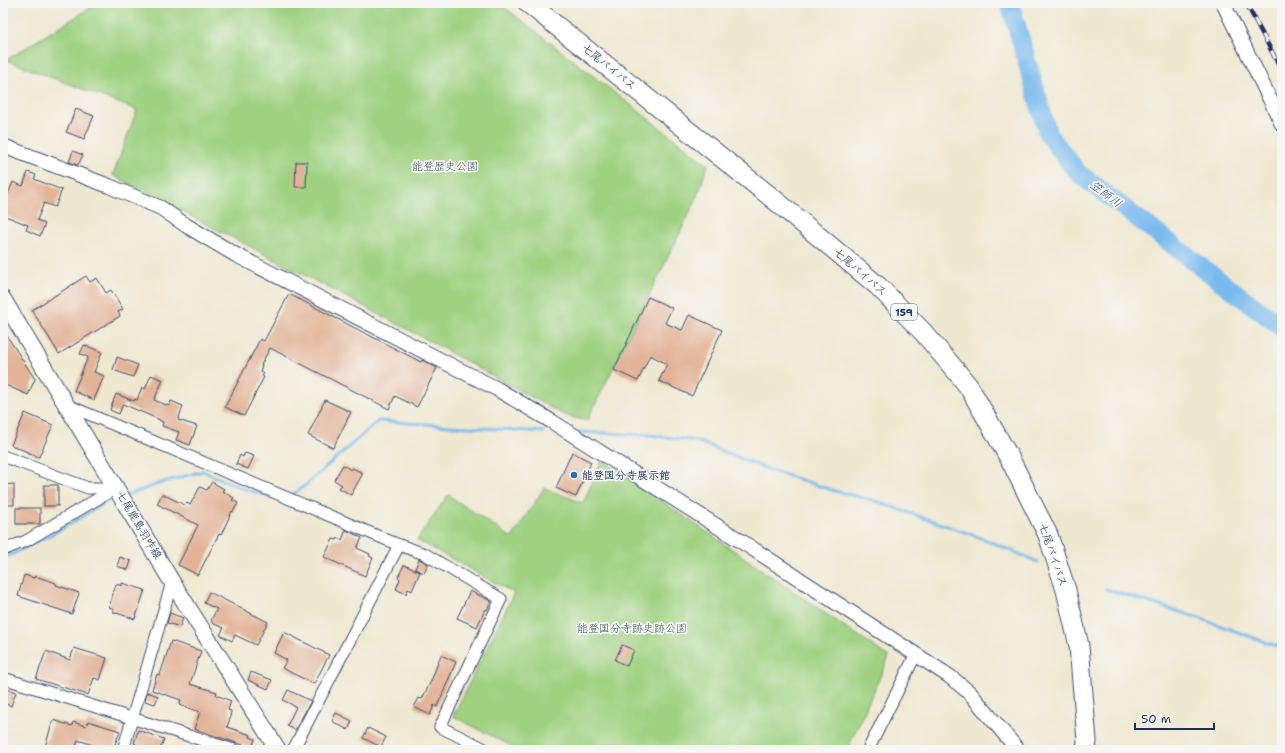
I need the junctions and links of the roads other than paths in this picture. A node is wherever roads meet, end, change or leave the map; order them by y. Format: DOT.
graph roads {
  1 [pos="528,3"];
  2 [pos="1223,3"];
  3 [pos="1282,124"];
  4 [pos="3,146"];
  5 [pos="3,298"];
  6 [pos="10,320"];
  7 [pos="67,405"];
  8 [pos="3,456"];
  9 [pos="120,494"];
  10 [pos="399,545"];
  11 [pos="3,550"];
  12 [pos="172,582"];
  13 [pos="916,654"];
  14 [pos="3,678"];
  15 [pos="133,719"];
  16 [pos="123,750"];
  17 [pos="234,750"];
  18 [pos="278,750"];
  19 [pos="293,750"];
  20 [pos="487,750"];
  21 [pos="868,750"];
  22 [pos="1018,750"];
  23 [pos="1086,750"];
  1 -- 23 [label="highway, 七尾バイパス / 159"];
  2 -- 3 [label="street"];
  4 -- 13 [label="street"];
  5 -- 6 [label="main road, 七尾鹿島羽咋線"];
  6 -- 7 [label="main road, 七尾鹿島羽咋線"];
  7 -- 9 [label="main road, 七尾鹿島羽咋線"];
  7 -- 10 [label="street"];
  8 -- 9 [label="street"];
  9 -- 11 [label="street"];
  9 -- 12 [label="main road, 七尾鹿島羽咋線"];
  10 -- 19 [label="street"];
  10 -- 20 [label="street"];
  12 -- 15 [label="street"];
  12 -- 18 [label="main road, 七尾鹿島羽咋線"];
  13 -- 21 [label="street"];
  13 -- 22 [label="street"];
  14 -- 15 [label="street"];
  15 -- 16 [label="street"];
  15 -- 17 [label="street"];
}
